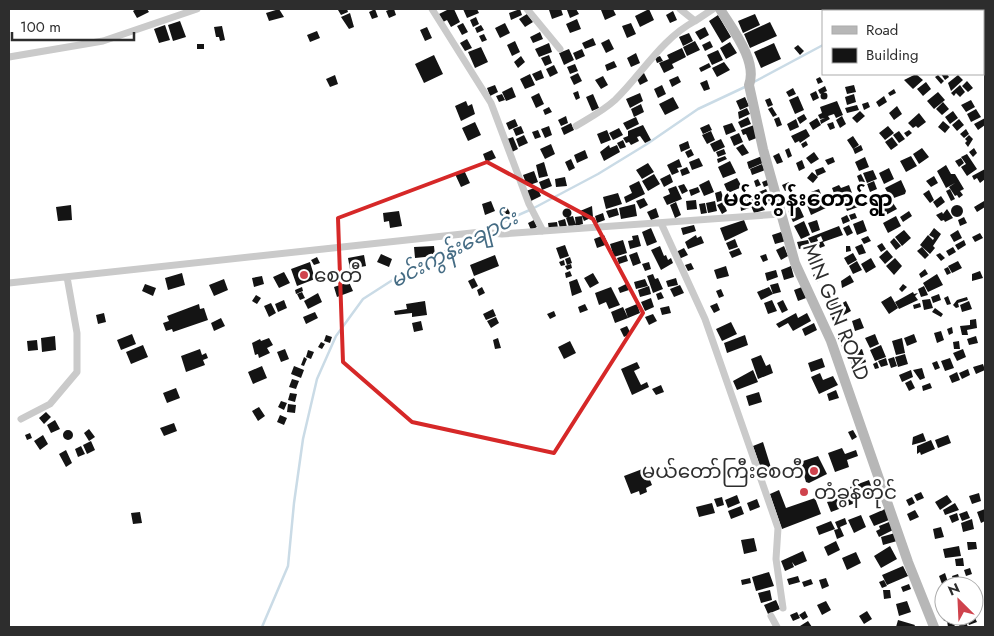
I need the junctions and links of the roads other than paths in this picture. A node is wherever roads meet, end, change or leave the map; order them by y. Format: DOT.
graph roads {
  1 [pos="197,9"];
  2 [pos="432,9"];
  3 [pos="527,9"];
  4 [pos="680,9"];
  5 [pos="714,9"];
  6 [pos="720,9"];
  7 [pos="695,21"];
  8 [pos="560,49"];
  9 [pos="9,57"];
  10 [pos="576,126"];
  11 [pos="781,214"];
  12 [pos="661,223"];
  13 [pos="543,231"];
  14 [pos="67,278"];
  15 [pos="9,283"];
  16 [pos="21,419"];
  17 [pos="783,608"];
  18 [pos="771,616"];
  19 [pos="777,627"];
  20 [pos="934,627"];
  1 -- 9 [label="street"];
  2 -- 13 [label="street"];
  3 -- 8 [label="street"];
  4 -- 7 [label="street"];
  5 -- 7 [label="street"];
  6 -- 11 [label="street, MIN GUN ROAD"];
  7 -- 10 [label="street"];
  11 -- 12 [label="street"];
  11 -- 20 [label="street, MIN GUN ROAD"];
  12 -- 13 [label="street"];
  12 -- 17 [label="street"];
  13 -- 14 [label="street"];
  14 -- 15 [label="street"];
  14 -- 16 [label="street"];
  18 -- 19 [label="street"];
}
